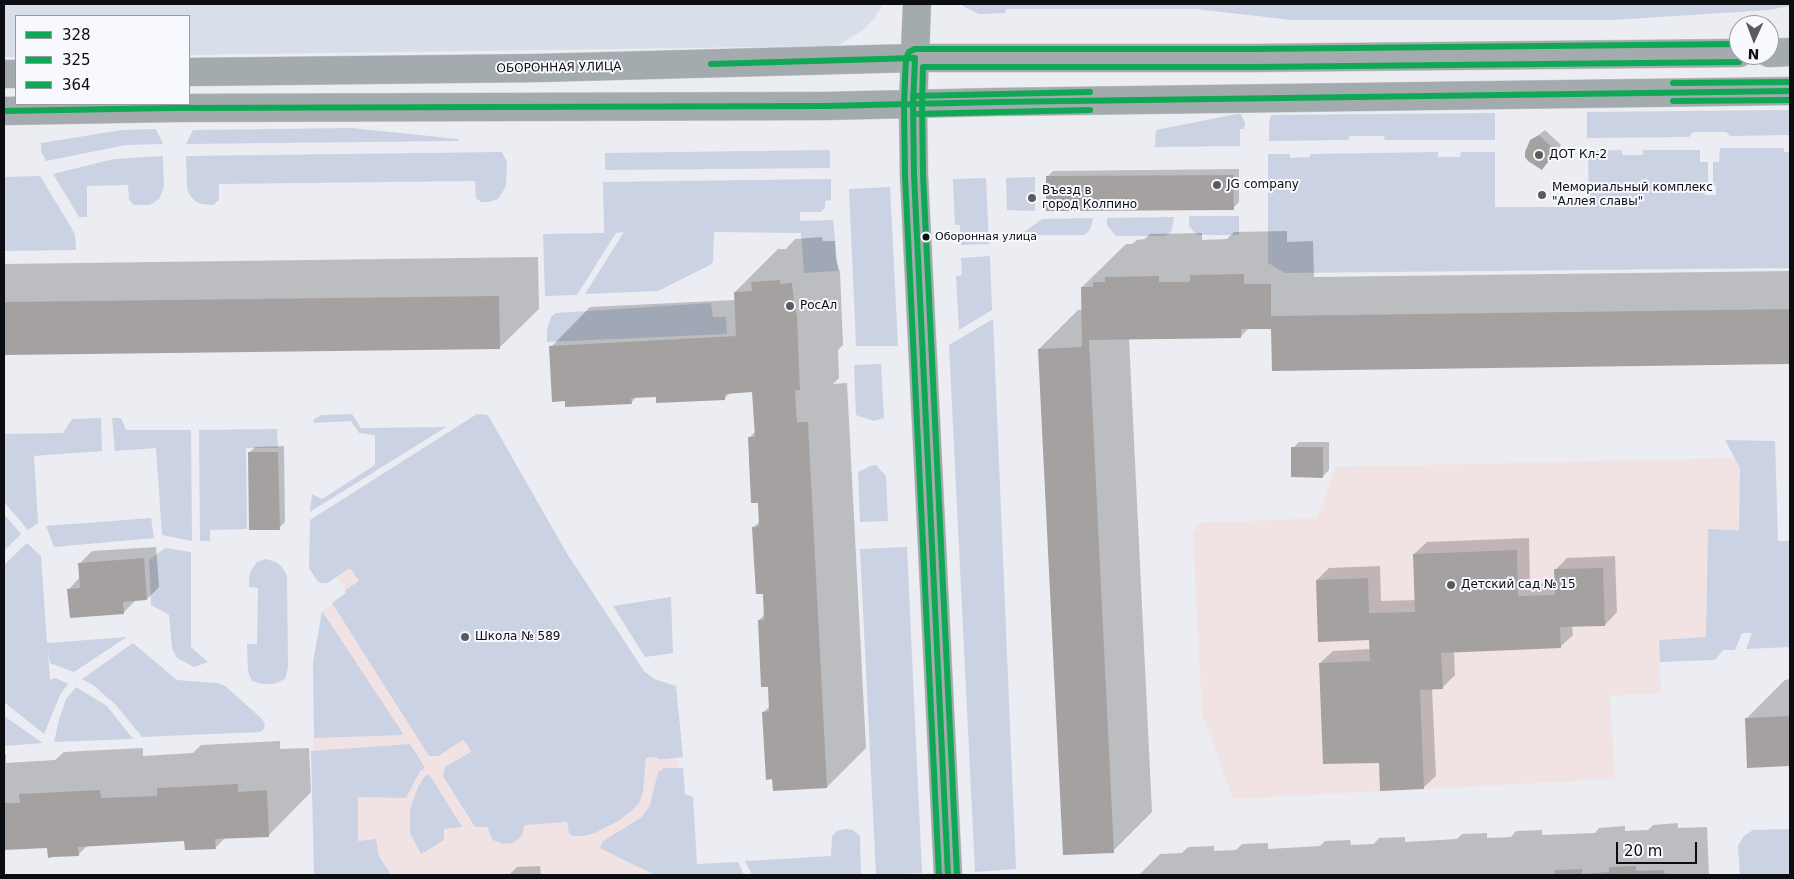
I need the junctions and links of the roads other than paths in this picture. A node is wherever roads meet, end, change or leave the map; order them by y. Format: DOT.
graph roads {
  1 [pos="918,4"];
  2 [pos="1729,53"];
  3 [pos="915,58"];
  4 [pos="190,72"];
  5 [pos="1790,91"];
  6 [pos="913,105"];
  7 [pos="4,111"];
  8 [pos="948,875"];
  1 -- 3 [label="main road"];
  2 -- 3 [label="main road, ОБОРОННАЯ УЛИЦА"];
  3 -- 4 [label="main road, ОБОРОННАЯ УЛИЦА"];
  3 -- 6 [label="main road"];
  5 -- 6 [label="main road"];
  6 -- 7 [label="main road"];
  6 -- 8 [label="main road"];
}
